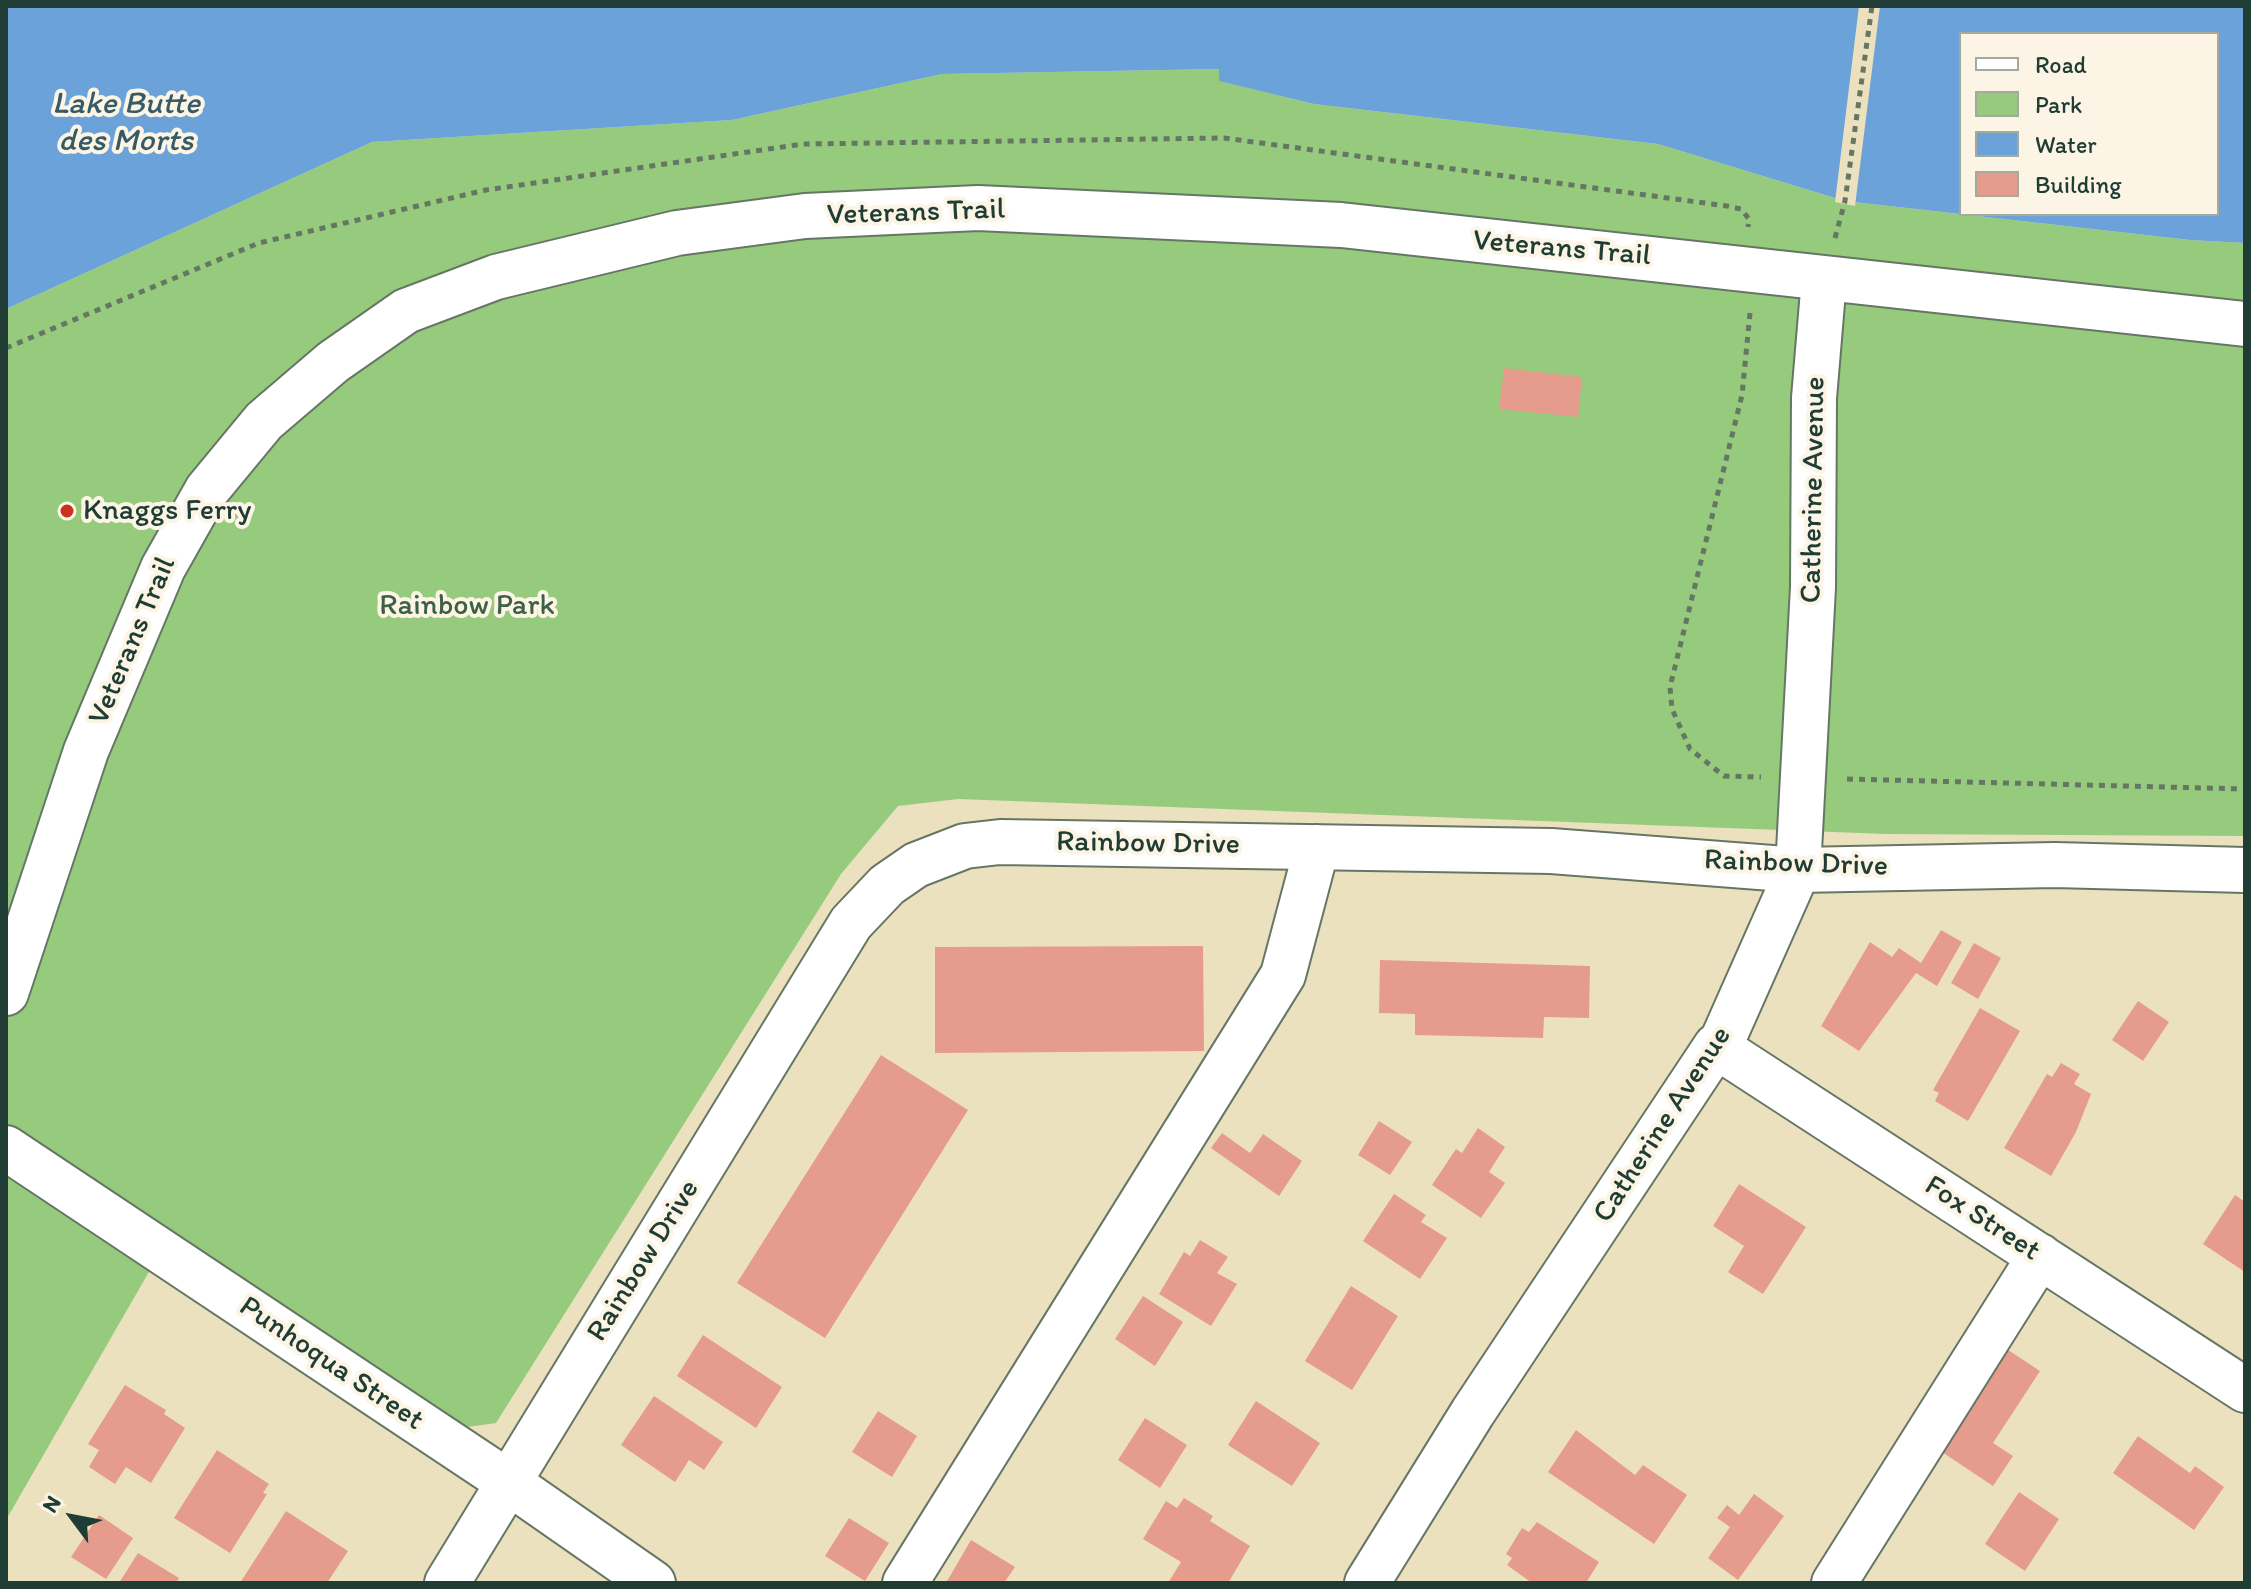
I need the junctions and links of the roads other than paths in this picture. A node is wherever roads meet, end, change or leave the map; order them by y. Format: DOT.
graph roads {
  1 [pos="1824,279"];
  2 [pos="2245,324"];
  3 [pos="1317,847"];
  4 [pos="1798,870"];
  5 [pos="2245,870"];
  6 [pos="6,993"];
  7 [pos="1719,1048"];
  8 [pos="6,1148"];
  9 [pos="2040,1256"];
  10 [pos="2245,1390"];
  11 [pos="508,1482"];
  12 [pos="447,1583"];
  13 [pos="653,1583"];
  14 [pos="905,1583"];
  15 [pos="1367,1583"];
  16 [pos="1834,1583"];
  1 -- 2 [label="street, Veterans Trail"];
  1 -- 4 [label="street, Catherine Avenue"];
  1 -- 6 [label="street, Veterans Trail"];
  3 -- 4 [label="street, Rainbow Drive"];
  3 -- 11 [label="street, Rainbow Drive"];
  3 -- 14 [label="street"];
  4 -- 5 [label="street, Rainbow Drive"];
  4 -- 7 [label="street, Catherine Avenue"];
  7 -- 9 [label="street, Fox Street"];
  7 -- 15 [label="street, Catherine Avenue"];
  8 -- 11 [label="street, Punhoqua Street"];
  9 -- 10 [label="street, Fox Street"];
  9 -- 16 [label="street"];
  11 -- 12 [label="street, Rainbow Drive"];
  11 -- 13 [label="street, Punhoqua Street"];
}
